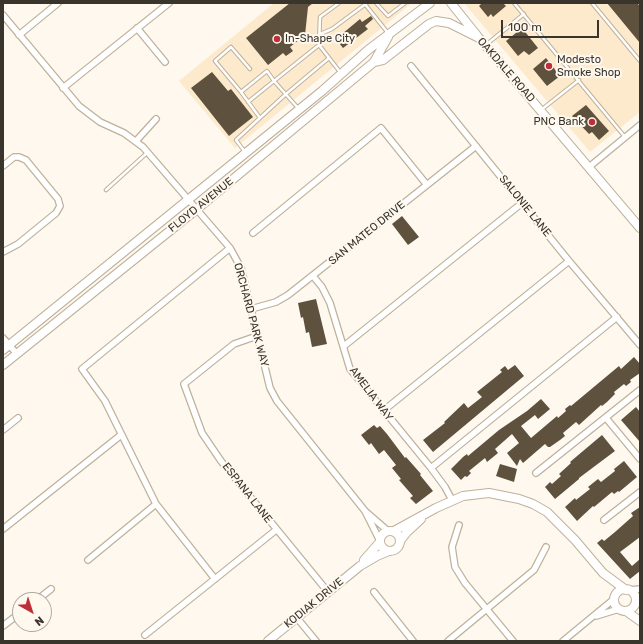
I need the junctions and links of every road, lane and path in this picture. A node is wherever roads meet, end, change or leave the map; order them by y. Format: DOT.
graph roads {
  1 [pos="58,3"];
  2 [pos="169,3"];
  3 [pos="339,3"];
  4 [pos="376,3"];
  5 [pos="405,3"];
  6 [pos="430,3"];
  7 [pos="451,3"];
  8 [pos="514,3"];
  9 [pos="592,3"];
  10 [pos="365,4"];
  11 [pos="524,14"];
  12 [pos="3,15"];
  13 [pos="138,28"];
  14 [pos="320,34"];
  15 [pos="19,35"];
  16 [pos="389,35"];
  17 [pos="479,38"];
  18 [pos="319,45"];
  19 [pos="486,46"];
  20 [pos="329,58"];
  21 [pos="640,61"];
  22 [pos="165,62"];
  23 [pos="374,62"];
  24 [pos="411,66"];
  25 [pos="250,70"];
  26 [pos="342,74"];
  27 [pos="578,80"];
  28 [pos="274,81"];
  29 [pos="63,88"];
  30 [pos="241,92"];
  31 [pos="286,94"];
  32 [pos="248,102"];
  33 [pos="300,110"];
  34 [pos="541,110"];
  35 [pos="260,118"];
  36 [pos="156,119"];
  37 [pos="640,125"];
  38 [pos="625,137"];
  39 [pos="136,141"];
  40 [pos="476,146"];
  41 [pos="148,151"];
  42 [pos="246,153"];
  43 [pos="3,166"];
  44 [pos="589,167"];
  45 [pos="427,185"];
  46 [pos="106,190"];
  47 [pos="189,199"];
  48 [pos="522,203"];
  49 [pos="197,208"];
  50 [pos="640,228"];
  51 [pos="253,233"];
  52 [pos="230,248"];
  53 [pos="3,252"];
  54 [pos="569,261"];
  55 [pos="313,276"];
  56 [pos="251,309"];
  57 [pos="617,317"];
  58 [pos="257,336"];
  59 [pos="3,338"];
  60 [pos="640,345"];
  61 [pos="344,346"];
  62 [pos="6,348"];
  63 [pos="17,354"];
  64 [pos="3,365"];
  65 [pos="640,390"];
  66 [pos="383,411"];
  67 [pos="18,418"];
  68 [pos="606,418"];
  69 [pos="3,430"];
  70 [pos="121,436"];
  71 [pos="640,459"];
  72 [pos="431,468"];
  73 [pos="536,474"];
  74 [pos="640,492"];
  75 [pos="452,500"];
  76 [pos="156,504"];
  77 [pos="365,511"];
  78 [pos="424,515"];
  79 [pos="604,520"];
  80 [pos="459,525"];
  81 [pos="3,528"];
  82 [pos="276,530"];
  83 [pos="391,531"];
  84 [pos="379,541"];
  85 [pos="400,541"];
  86 [pos="546,547"];
  87 [pos="389,552"];
  88 [pos="88,560"];
  89 [pos="360,566"];
  90 [pos="602,573"];
  91 [pos="215,579"];
  92 [pos="51,589"];
  93 [pos="640,589"];
  94 [pos="627,590"];
  95 [pos="47,592"];
  96 [pos="328,592"];
  97 [pos="374,592"];
  98 [pos="614,598"];
  99 [pos="637,601"];
  100 [pos="487,609"];
  101 [pos="622,610"];
  102 [pos="640,614"];
  103 [pos="594,617"];
  104 [pos="297,618"];
  105 [pos="12,619"];
  106 [pos="640,622"];
  107 [pos="3,626"];
  108 [pos="145,635"];
  109 [pos="268,641"];
  110 [pos="316,641"];
  111 [pos="413,641"];
  112 [pos="448,641"];
  113 [pos="513,641"];
  114 [pos="562,641"];
  1 -- 15 [label="street"];
  2 -- 13 [label="street"];
  3 -- 14 [label="lane"];
  4 -- 5 [label="lane"];
  6 -- 16 [label="street, FLOYD AVENUE"];
  7 -- 17 [label="street, OAKDALE ROAD"];
  8 -- 11 [label="lane"];
  9 -- 21 [label="lane"];
  10 -- 14 [label="lane"];
  10 -- 16 [label="lane"];
  11 -- 19 [label="lane"];
  11 -- 27 [label="lane"];
  12 -- 15 [label="street, ORCHARD PARK WAY"];
  13 -- 22 [label="street"];
  13 -- 29 [label="street"];
  14 -- 18 [label="lane"];
  15 -- 29 [label="street, ORCHARD PARK WAY"];
  16 -- 23 [label="street, FLOYD AVENUE"];
  16 -- 26 [label="street, FLOYD AVENUE"];
  17 -- 19 [label="street, OAKDALE ROAD"];
  17 -- 23 [label="street"];
  18 -- 20 [label="lane"];
  18 -- 28 [label="lane"];
  19 -- 34 [label="street, OAKDALE ROAD"];
  20 -- 26 [label="lane"];
  20 -- 31 [label="lane"];
  23 -- 49 [label="street, FLOYD AVENUE"];
  24 -- 40 [label="street, SALONIE LANE"];
  25 -- 30 [label="lane"];
  26 -- 33 [label="street, FLOYD AVENUE"];
  27 -- 34 [label="lane"];
  27 -- 38 [label="lane"];
  28 -- 30 [label="lane"];
  28 -- 31 [label="lane"];
  28 -- 32 [label="lane"];
  29 -- 39 [label="street, ORCHARD PARK WAY"];
  30 -- 32 [label="lane"];
  31 -- 33 [label="lane"];
  31 -- 35 [label="lane"];
  32 -- 35 [label="lane"];
  33 -- 42 [label="street, FLOYD AVENUE"];
  34 -- 44 [label="street, OAKDALE ROAD"];
  35 -- 42 [label="lane"];
  36 -- 39 [label="street"];
  37 -- 38 [label="street"];
  38 -- 44 [label="street"];
  39 -- 41 [label="street, ORCHARD PARK WAY"];
  40 -- 45 [label="street, SAN MATEO DRIVE"];
  40 -- 48 [label="street, SALONIE LANE"];
  41 -- 46 [label="lane"];
  41 -- 47 [label="street, ORCHARD PARK WAY"];
  42 -- 47 [label="street, FLOYD AVENUE"];
  43 -- 53 [label="street"];
  44 -- 50 [label="street, OAKDALE ROAD"];
  45 -- 51 [label="street"];
  45 -- 55 [label="street, SAN MATEO DRIVE"];
  47 -- 49 [label="street, ORCHARD PARK WAY"];
  47 -- 62 [label="street, FLOYD AVENUE"];
  48 -- 54 [label="street, SALONIE LANE"];
  48 -- 61 [label="street"];
  49 -- 52 [label="street, ORCHARD PARK WAY"];
  49 -- 63 [label="street, FLOYD AVENUE"];
  52 -- 56 [label="street, ORCHARD PARK WAY"];
  52 -- 70 [label="street"];
  54 -- 57 [label="street, SALONIE LANE"];
  54 -- 66 [label="street"];
  55 -- 56 [label="street, SAN MATEO DRIVE"];
  55 -- 61 [label="street, AMELIA WAY"];
  56 -- 58 [label="street, ORCHARD PARK WAY"];
  57 -- 60 [label="street, SALONIE LANE"];
  57 -- 72 [label="street"];
  58 -- 77 [label="street, ORCHARD PARK WAY"];
  58 -- 82 [label="street, ESPANA LANE"];
  59 -- 62 [label="street"];
  61 -- 66 [label="street, AMELIA WAY"];
  62 -- 63 [label="street"];
  63 -- 64 [label="street, FLOYD AVENUE"];
  65 -- 68 [label="street"];
  66 -- 72 [label="street, AMELIA WAY"];
  67 -- 69 [label="street"];
  68 -- 71 [label="street"];
  68 -- 73 [label="street"];
  70 -- 76 [label="street"];
  70 -- 81 [label="street"];
  72 -- 75 [label="street, AMELIA WAY"];
  74 -- 79 [label="street"];
  75 -- 78 [label="street"];
  75 -- 90 [label="street"];
  76 -- 88 [label="street"];
  76 -- 91 [label="street"];
  77 -- 83 [label="street, ORCHARD PARK WAY"];
  77 -- 84 [label="street, ORCHARD PARK WAY"];
  78 -- 83 [label="street"];
  78 -- 85 [label="street"];
  80 -- 100 [label="street"];
  82 -- 91 [label="street"];
  82 -- 96 [label="street, ESPANA LANE"];
  83 -- 84 [label="street"];
  83 -- 85 [label="street"];
  84 -- 87 [label="street"];
  84 -- 89 [label="street, KODIAK DRIVE"];
  85 -- 87 [label="street"];
  86 -- 100 [label="street"];
  87 -- 89 [label="street, KODIAK DRIVE"];
  89 -- 96 [label="street, KODIAK DRIVE"];
  90 -- 94 [label="street"];
  90 -- 98 [label="street"];
  91 -- 108 [label="street"];
  92 -- 95 [label="street"];
  93 -- 94 [label="street"];
  94 -- 98 [label="street"];
  94 -- 99 [label="street"];
  96 -- 104 [label="street, KODIAK DRIVE"];
  97 -- 111 [label="street"];
  98 -- 101 [label="street"];
  98 -- 103 [label="street"];
  99 -- 101 [label="street"];
  99 -- 102 [label="street"];
  100 -- 112 [label="street"];
  100 -- 113 [label="street"];
  101 -- 103 [label="street"];
  101 -- 106 [label="street"];
  103 -- 114 [label="street"];
  104 -- 109 [label="street, KODIAK DRIVE"];
  104 -- 110 [label="street"];
  105 -- 107 [label="street"];
}
